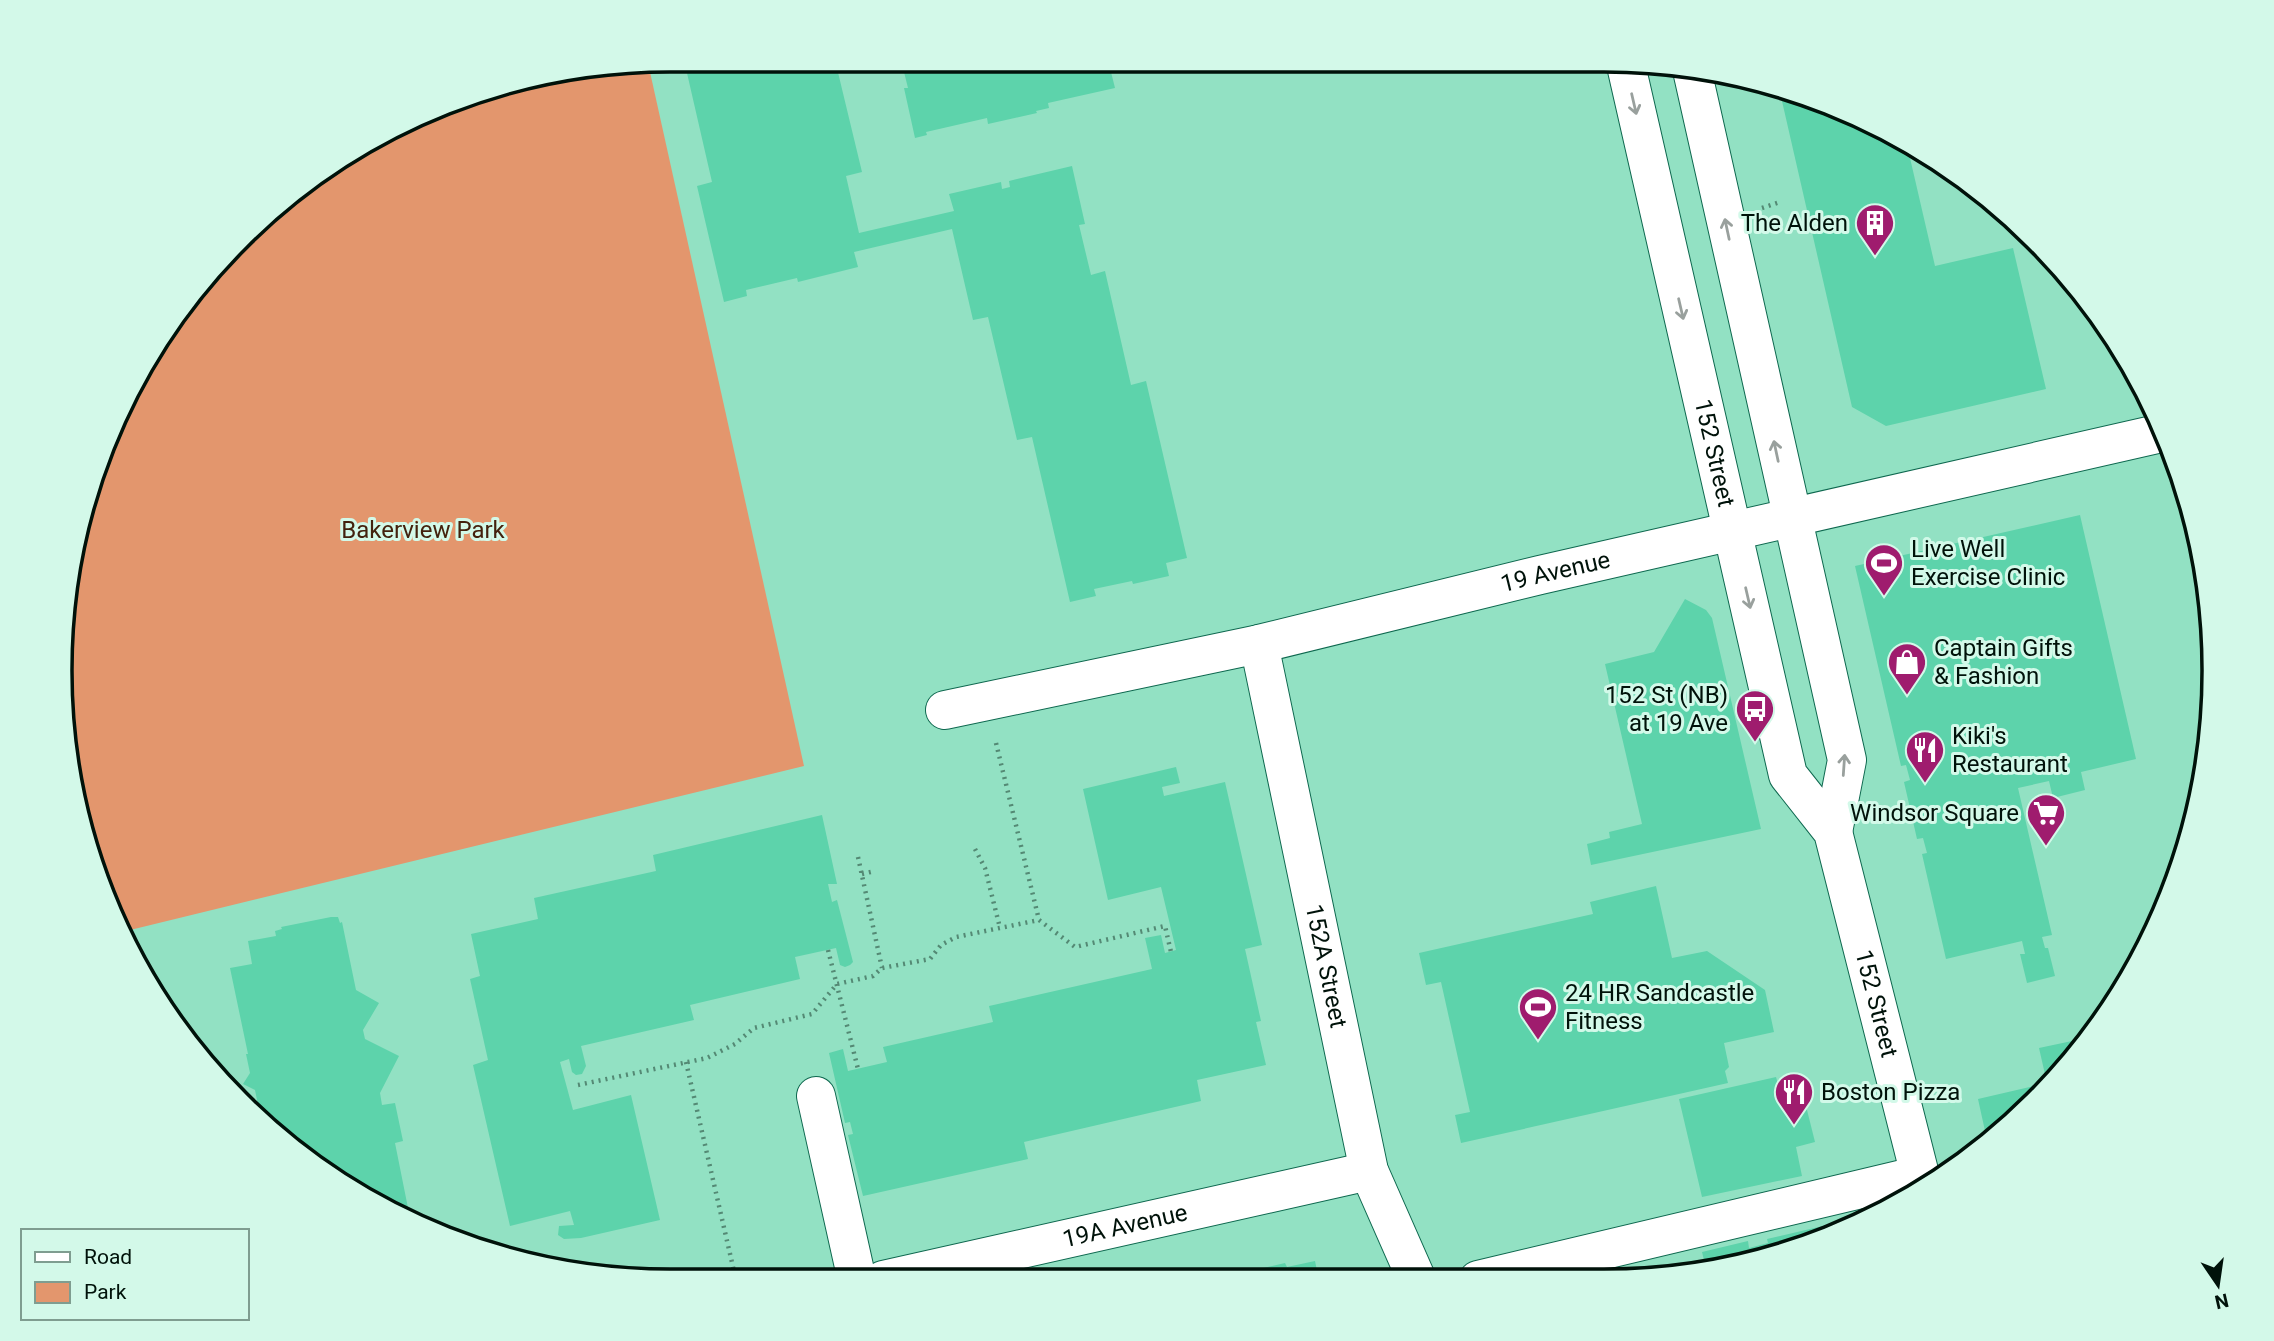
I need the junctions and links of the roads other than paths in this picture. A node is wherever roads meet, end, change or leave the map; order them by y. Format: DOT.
graph roads {
  1 [pos="1628,73"];
  2 [pos="1694,79"];
  3 [pos="2154,435"];
  4 [pos="1791,518"];
  5 [pos="1732,532"];
  6 [pos="1259,644"];
  7 [pos="945,710"];
  8 [pos="1833,832"];
  9 [pos="816,1096"];
  10 [pos="1369,1171"];
  11 [pos="1918,1179"];
  12 [pos="1901,1190"];
  13 [pos="855,1269"];
  14 [pos="932,1269"];
  15 [pos="1412,1269"];
  16 [pos="1530,1269"];
  1 -- 5 [label="street, 152 Street, one-way"];
  4 -- 2 [label="street, 152 Street, one-way"];
  3 -- 4 [label="street, 19 Avenue"];
  4 -- 5 [label="street, 19 Avenue"];
  8 -- 4 [label="street, 152 Street, one-way"];
  5 -- 6 [label="street, 19 Avenue"];
  5 -- 8 [label="street, 152 Street, one-way"];
  6 -- 7 [label="street, 19 Avenue"];
  6 -- 10 [label="street, 152A Street"];
  8 -- 11 [label="street, 152 Street"];
  9 -- 13 [label="street"];
  10 -- 14 [label="street, 19A Avenue"];
  10 -- 15 [label="street, 152A Street"];
  12 -- 16 [label="street"];
}
